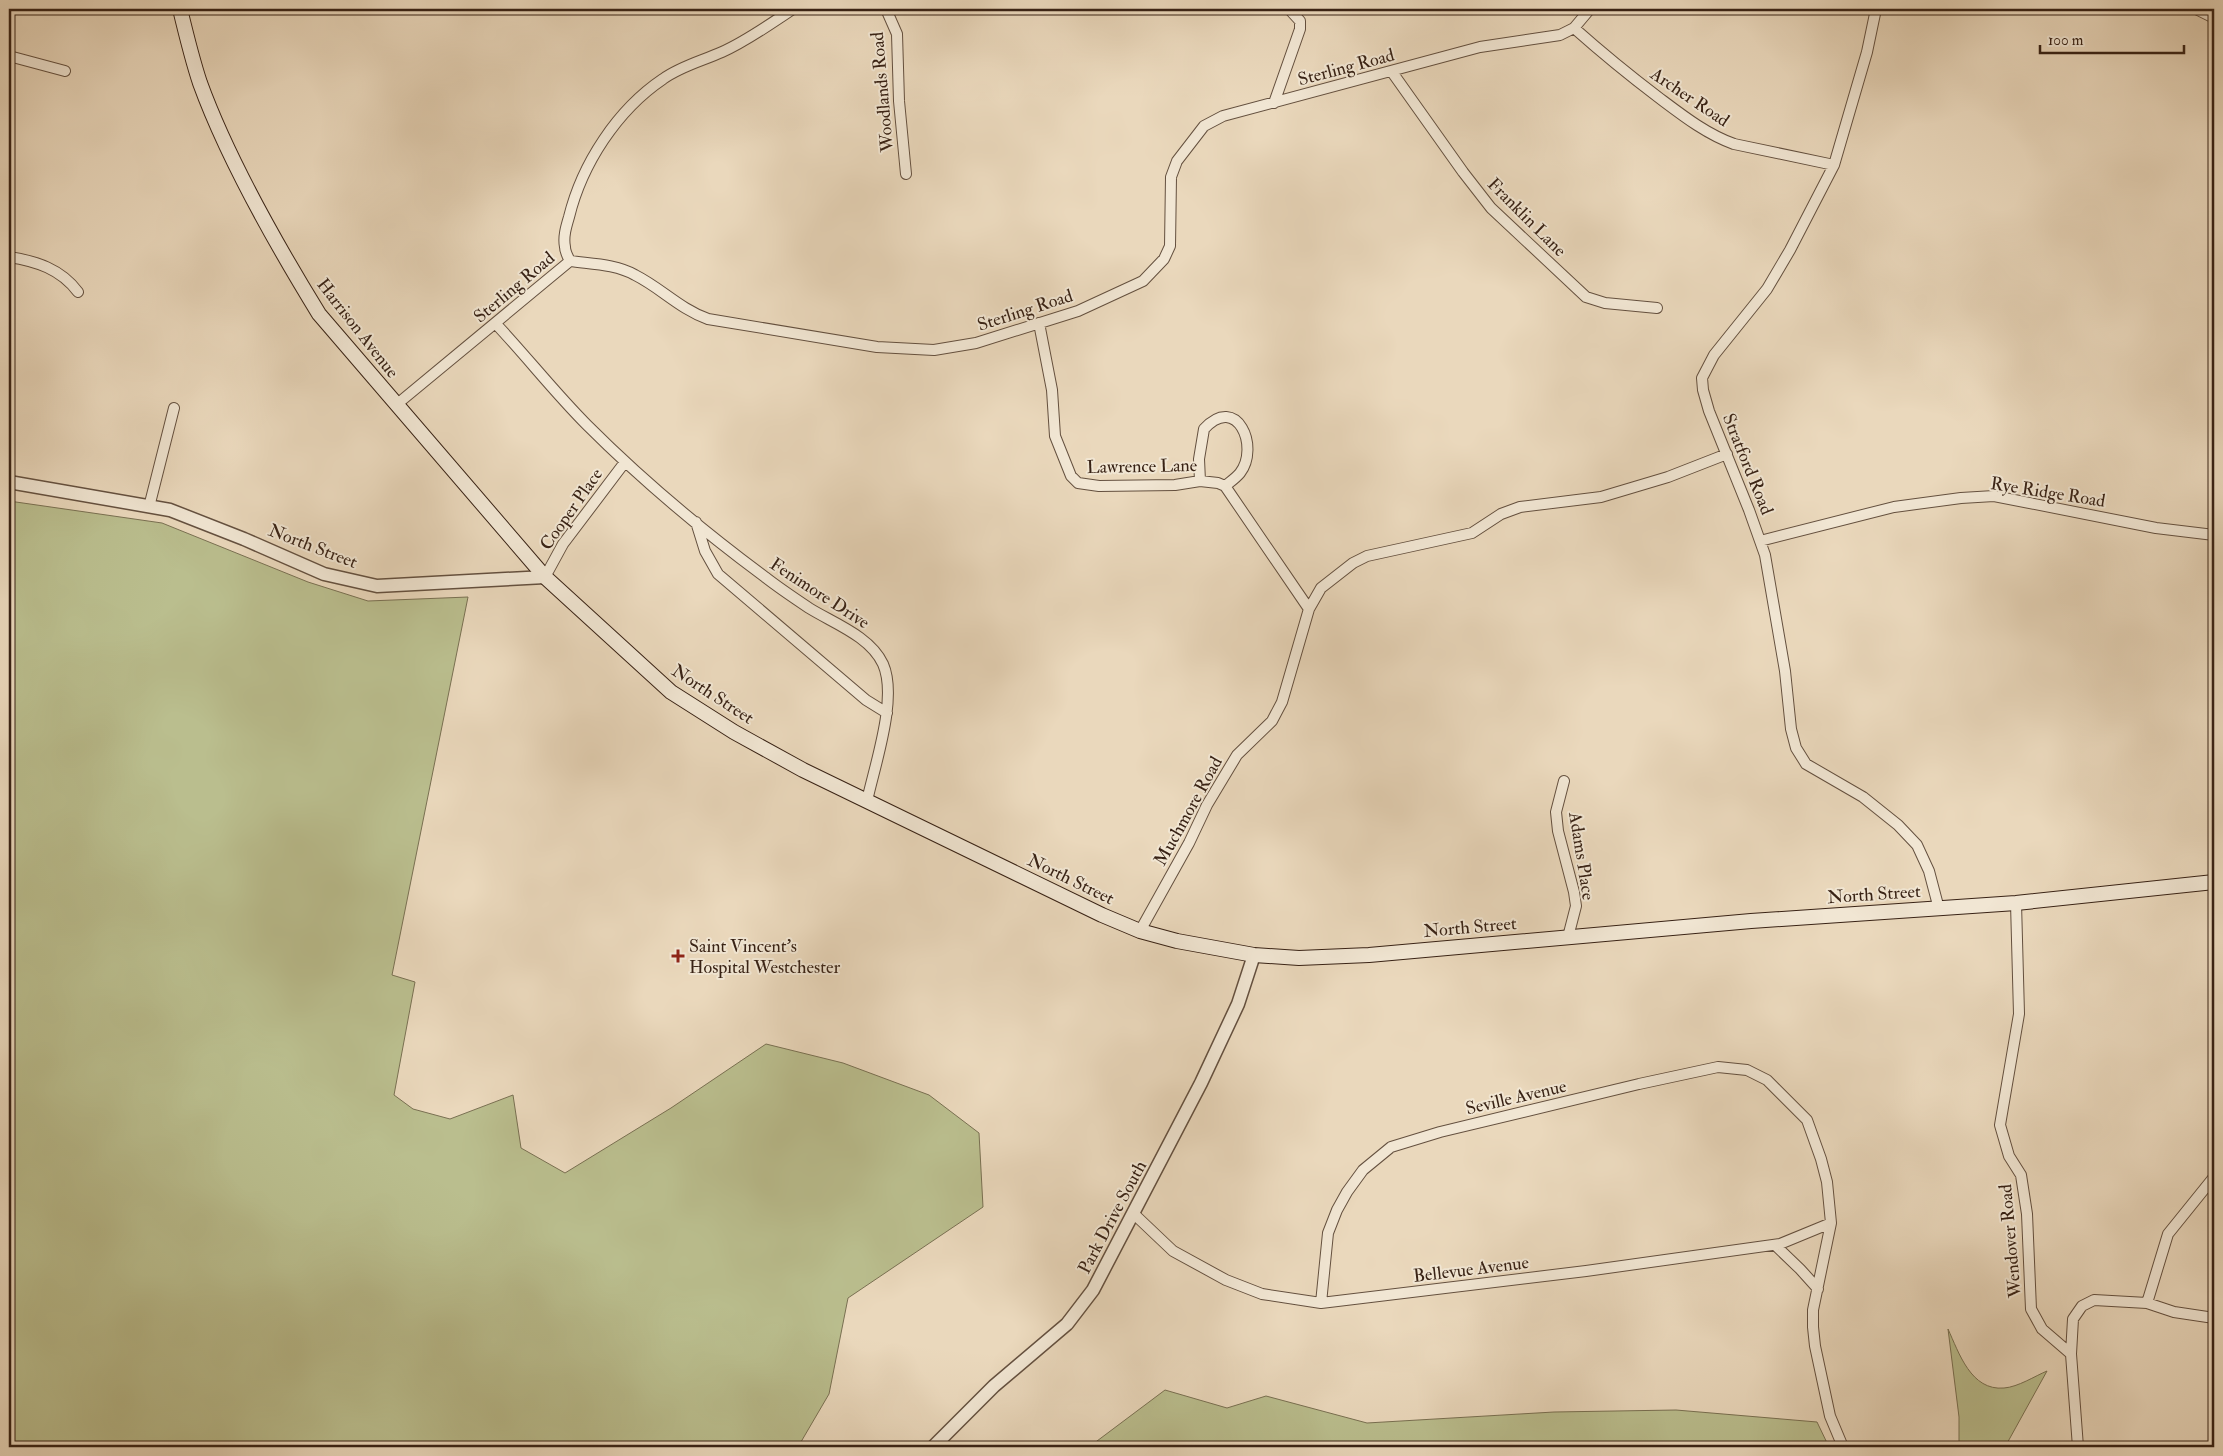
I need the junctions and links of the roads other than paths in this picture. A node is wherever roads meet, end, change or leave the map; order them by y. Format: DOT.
graph roads {
  1 [pos="180,9"];
  2 [pos="793,9"];
  3 [pos="886,9"];
  4 [pos="1289,9"];
  5 [pos="1590,9"];
  6 [pos="1876,9"];
  7 [pos="2196,9"];
  8 [pos="2214,18"];
  9 [pos="1574,28"];
  10 [pos="9,56"];
  11 [pos="65,71"];
  12 [pos="1392,72"];
  13 [pos="1274,103"];
  14 [pos="1834,165"];
  15 [pos="906,174"];
  16 [pos="9,257"];
  17 [pos="570,261"];
  18 [pos="78,292"];
  19 [pos="1657,308"];
  20 [pos="1039,323"];
  21 [pos="496,324"];
  22 [pos="396,405"];
  23 [pos="174,408"];
  24 [pos="1727,454"];
  25 [pos="625,462"];
  26 [pos="1200,481"];
  27 [pos="9,482"];
  28 [pos="1225,486"];
  29 [pos="149,507"];
  30 [pos="696,522"];
  31 [pos="2214,535"];
  32 [pos="1760,541"];
  33 [pos="545,577"];
  34 [pos="1309,609"];
  35 [pos="887,713"];
  36 [pos="1564,781"];
  37 [pos="867,801"];
  38 [pos="2214,882"];
  39 [pos="2016,903"];
  40 [pos="1939,909"];
  41 [pos="1140,931"];
  42 [pos="1568,937"];
  43 [pos="1254,955"];
  44 [pos="2214,1177"];
  45 [pos="1134,1214"];
  46 [pos="1831,1223"];
  47 [pos="1775,1245"];
  48 [pos="1818,1289"];
  49 [pos="1321,1303"];
  50 [pos="2147,1303"];
  51 [pos="2214,1318"];
  52 [pos="2071,1354"];
  53 [pos="933,1447"];
  54 [pos="1844,1447"];
  55 [pos="2078,1447"];
  1 -- 22 [label="main road, Harrison Avenue"];
  2 -- 17 [label="street"];
  3 -- 15 [label="street, Woodlands Road"];
  4 -- 13 [label="street"];
  5 -- 9 [label="street"];
  6 -- 14 [label="street, Stratford Road"];
  7 -- 8 [label="street"];
  9 -- 12 [label="street, Sterling Road"];
  9 -- 14 [label="street, Archer Road"];
  10 -- 11 [label="street"];
  12 -- 13 [label="street, Sterling Road"];
  12 -- 19 [label="street, Franklin Lane"];
  13 -- 20 [label="street, Sterling Road"];
  14 -- 24 [label="street, Stratford Road"];
  16 -- 18 [label="street"];
  17 -- 20 [label="street, Sterling Road"];
  17 -- 21 [label="street, Sterling Road"];
  20 -- 26 [label="street, Lawrence Lane"];
  21 -- 22 [label="street, Sterling Road"];
  21 -- 25 [label="street, Fenimore Drive"];
  22 -- 33 [label="main road, Harrison Avenue"];
  23 -- 29 [label="street"];
  24 -- 32 [label="street, Stratford Road"];
  24 -- 34 [label="street, Muchmore Road"];
  25 -- 30 [label="street, Fenimore Drive"];
  25 -- 33 [label="street, Cooper Place"];
  26 -- 28 [label="street, Lawrence Lane"];
  26 -- 28 [label="street"];
  27 -- 29 [label="street, North Street"];
  28 -- 34 [label="street"];
  29 -- 33 [label="street, North Street"];
  30 -- 35 [label="street"];
  30 -- 35 [label="street, Fenimore Drive"];
  31 -- 32 [label="street, Rye Ridge Road"];
  32 -- 40 [label="street, Stratford Road"];
  33 -- 37 [label="main road, North Street"];
  34 -- 41 [label="street, Muchmore Road"];
  35 -- 37 [label="street, Fenimore Drive"];
  36 -- 42 [label="street, Adams Place"];
  37 -- 41 [label="main road, North Street"];
  38 -- 39 [label="main road, North Street"];
  39 -- 40 [label="main road, North Street"];
  39 -- 52 [label="street, Wendover Road"];
  40 -- 42 [label="main road, North Street"];
  41 -- 43 [label="main road, North Street"];
  42 -- 43 [label="main road, North Street"];
  43 -- 45 [label="street, Park Drive South"];
  44 -- 50 [label="street"];
  45 -- 49 [label="street, Bellevue Avenue"];
  45 -- 53 [label="street, Park Drive South"];
  46 -- 47 [label="street, Bellevue Avenue"];
  46 -- 48 [label="street"];
  46 -- 49 [label="street, Seville Avenue"];
  47 -- 48 [label="street"];
  47 -- 49 [label="street, Bellevue Avenue"];
  48 -- 54 [label="street"];
  50 -- 51 [label="street"];
  50 -- 52 [label="street"];
  52 -- 55 [label="street"];
}
